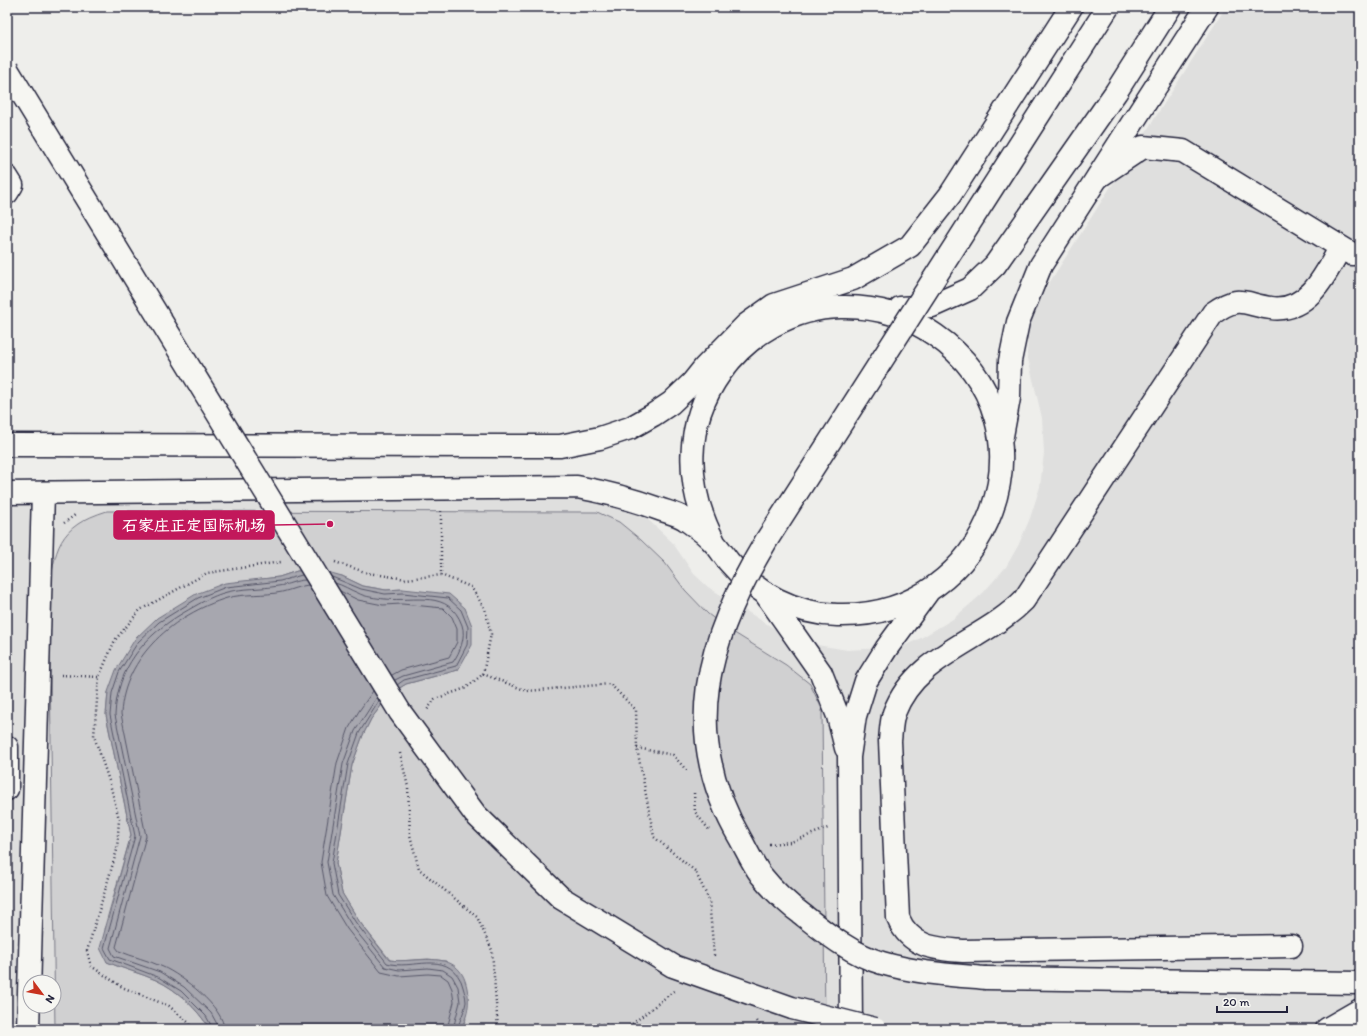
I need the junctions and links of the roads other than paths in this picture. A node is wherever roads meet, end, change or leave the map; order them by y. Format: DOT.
graph roads {
  1 [pos="1071,7"];
  2 [pos="1108,7"];
  3 [pos="1170,7"];
  4 [pos="1207,7"];
  5 [pos="7,68"];
  6 [pos="7,177"];
  7 [pos="1098,178"];
  8 [pos="7,193"];
  9 [pos="857,306"];
  10 [pos="809,311"];
  11 [pos="746,325"];
  12 [pos="714,381"];
  13 [pos="7,445"];
  14 [pos="1000,447"];
  15 [pos="7,493"];
  16 [pos="43,493"];
  17 [pos="714,542"];
  18 [pos="765,593"];
  19 [pos="927,593"];
  20 [pos="7,747"];
  21 [pos="848,757"];
  22 [pos="7,771"];
  23 [pos="7,789"];
  24 [pos="1291,946"];
  25 [pos="1360,983"];
  26 [pos="1360,1010"];
  27 [pos="28,1029"];
  28 [pos="850,1029"];
  29 [pos="875,1029"];
  30 [pos="1327,1029"];
  1 -- 11 [label="main road"];
  2 -- 25 [label="main road, bridge"];
  3 -- 9 [label="main road"];
  4 -- 7 [label="main road"];
  5 -- 29 [label="main road, bridge"];
  6 -- 8 [label="main road"];
  7 -- 14 [label="main road"];
  7 -- 24 [label="main road"];
  9 -- 10 [label="main road"];
  9 -- 14 [label="main road"];
  10 -- 11 [label="main road"];
  10 -- 12 [label="main road"];
  11 -- 12 [label="main road"];
  11 -- 13 [label="main road"];
  12 -- 17 [label="main road"];
  14 -- 19 [label="main road"];
  15 -- 16 [label="main road"];
  16 -- 17 [label="main road"];
  16 -- 27 [label="main road"];
  17 -- 18 [label="main road"];
  18 -- 19 [label="main road"];
  18 -- 21 [label="main road"];
  19 -- 21 [label="main road"];
  20 -- 22 [label="main road"];
  21 -- 28 [label="main road"];
  22 -- 23 [label="main road"];
  26 -- 30 [label="main road"];
}
